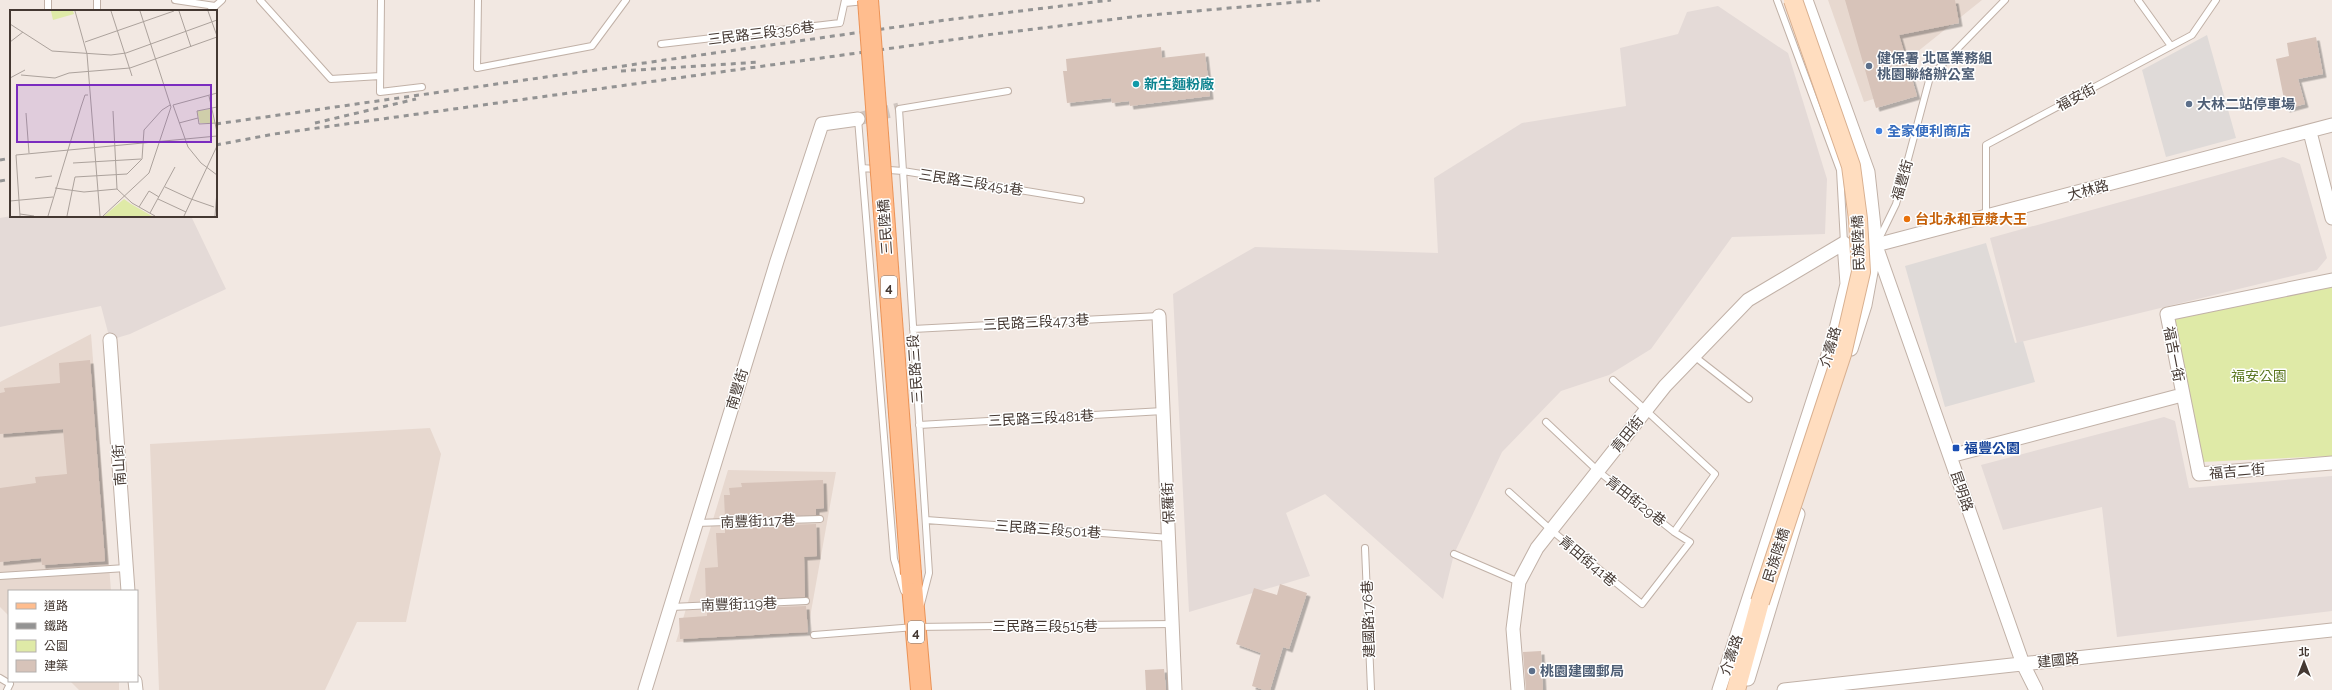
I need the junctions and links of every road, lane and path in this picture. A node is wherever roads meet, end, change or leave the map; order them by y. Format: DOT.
graph roads {
  1 [pos="175,0"];
  2 [pos="222,0"];
  3 [pos="260,0"];
  4 [pos="382,0"];
  5 [pos="478,0"];
  6 [pos="626,0"];
  7 [pos="868,0"];
  8 [pos="875,0"];
  9 [pos="1777,0"];
  10 [pos="1793,0"];
  11 [pos="1806,0"];
  12 [pos="2005,0"];
  13 [pos="2138,0"];
  14 [pos="2216,0"];
  15 [pos="845,2"];
  16 [pos="215,6"];
  17 [pos="211,10"];
  18 [pos="661,44"];
  19 [pos="2171,46"];
  20 [pos="380,76"];
  21 [pos="422,87"];
  22 [pos="1008,91"];
  23 [pos="1820,116"];
  24 [pos="1848,116"];
  25 [pos="858,119"];
  26 [pos="2332,125"];
  27 [pos="2310,132"];
  28 [pos="862,168"];
  29 [pos="903,171"];
  30 [pos="1081,200"];
  31 [pos="1986,217"];
  32 [pos="2332,218"];
  33 [pos="1844,243"];
  34 [pos="1876,245"];
  35 [pos="2332,280"];
  36 [pos="1159,316"];
  37 [pos="913,329"];
  38 [pos="110,340"];
  39 [pos="1694,356"];
  40 [pos="1613,380"];
  41 [pos="2182,395"];
  42 [pos="1749,399"];
  43 [pos="1647,409"];
  44 [pos="1163,410"];
  45 [pos="1546,422"];
  46 [pos="919,425"];
  47 [pos="1950,456"];
  48 [pos="2332,463"];
  49 [pos="1598,471"];
  50 [pos="1509,492"];
  51 [pos="820,519"];
  52 [pos="926,520"];
  53 [pos="696,523"];
  54 [pos="1551,530"];
  55 [pos="1674,532"];
  56 [pos="1170,538"];
  57 [pos="1365,548"];
  58 [pos="1454,554"];
  59 [pos="126,568"];
  60 [pos="910,574"];
  61 [pos="0,576"];
  62 [pos="1519,582"];
  63 [pos="128,590"];
  64 [pos="1626,592"];
  65 [pos="806,601"];
  66 [pos="1760,602"];
  67 [pos="670,606"];
  68 [pos="1174,624"];
  69 [pos="915,627"];
  70 [pos="2332,630"];
  71 [pos="814,635"];
  72 [pos="2023,664"];
  73 [pos="0,678"];
  74 [pos="1851,686"];
  75 [pos="7,690"];
  76 [pos="645,690"];
  77 [pos="921,690"];
  78 [pos="1176,690"];
  79 [pos="1371,690"];
  80 [pos="1518,690"];
  81 [pos="1719,690"];
  82 [pos="1736,690"];
  83 [pos="1744,690"];
  84 [pos="1784,690"];
  85 [pos="2036,690"];
  1 -- 16 [label="lane"];
  2 -- 16 [label="lane"];
  3 -- 20 [label="lane"];
  4 -- 20 [label="lane"];
  5 -- 6 [label="lane"];
  7 -- 60 [label="main road, 三民陸橋 / 4, bridge"];
  8 -- 15 [label="lane"];
  9 -- 23 [label="lane, 介壽路"];
  10 -- 66 [label="street, 民族陸橋, bridge"];
  11 -- 24 [label="street, 介壽路"];
  12 -- 34 [label="lane, 福豐街"];
  13 -- 19 [label="lane"];
  14 -- 19 [label="lane, 福安街"];
  15 -- 18 [label="lane, 三民路三段356巷"];
  16 -- 17 [label="lane"];
  19 -- 31 [label="lane, 福安街"];
  20 -- 21 [label="lane"];
  22 -- 29 [label="lane, 三民路三段"];
  23 -- 24 [label="lane"];
  23 -- 33 [label="lane, 介壽路"];
  24 -- 34 [label="street, 介壽路"];
  25 -- 28 [label="lane, 三民路三段"];
  25 -- 53 [label="street, 南豐街"];
  26 -- 27 [label="street, 大林路"];
  27 -- 31 [label="street, 大林路"];
  27 -- 32 [label="street"];
  28 -- 29 [label="lane, 三民路三段451巷"];
  28 -- 69 [label="lane, 三民路三段"];
  29 -- 30 [label="lane, 三民路三段451巷"];
  29 -- 37 [label="lane, 三民路三段"];
  31 -- 34 [label="street, 大林路"];
  33 -- 34 [label="street, 大林路"];
  33 -- 39 [label="street, 青田街"];
  33 -- 81 [label="street, 介壽路"];
  34 -- 47 [label="street, 昆明路"];
  34 -- 83 [label="street, 介壽路"];
  35 -- 41 [label="street, 福吉一街"];
  36 -- 37 [label="lane, 三民路三段473巷"];
  36 -- 44 [label="street, 保羅街"];
  37 -- 46 [label="lane, 三民路三段"];
  38 -- 59 [label="street, 南山街"];
  39 -- 42 [label="lane"];
  39 -- 43 [label="street, 青田街"];
  40 -- 43 [label="lane"];
  41 -- 47 [label="street, 福吉一街"];
  41 -- 48 [label="street, 福吉二街"];
  43 -- 49 [label="street, 青田街"];
  43 -- 55 [label="lane"];
  44 -- 46 [label="lane, 三民路三段481巷"];
  44 -- 56 [label="street, 保羅街"];
  45 -- 49 [label="lane, 青田街29巷"];
  46 -- 52 [label="lane, 三民路三段"];
  47 -- 72 [label="street, 昆明路"];
  49 -- 54 [label="street, 青田街"];
  49 -- 55 [label="lane, 青田街29巷"];
  50 -- 54 [label="lane, 青田街41巷"];
  51 -- 53 [label="lane, 南豐街117巷"];
  52 -- 56 [label="lane, 三民路三段501巷"];
  52 -- 69 [label="lane, 三民路三段"];
  53 -- 67 [label="street, 南豐街"];
  54 -- 62 [label="street, 青田街"];
  54 -- 64 [label="lane, 青田街41巷"];
  55 -- 64 [label="lane, 青田街29巷"];
  56 -- 68 [label="street, 保羅街"];
  57 -- 79 [label="lane, 建國路176巷"];
  58 -- 62 [label="lane"];
  59 -- 61 [label="lane"];
  59 -- 63 [label="street, 南山街"];
  60 -- 69 [label="main road, 三民路三段 / 4"];
  62 -- 80 [label="street, 青田街"];
  65 -- 67 [label="lane, 南豐街119巷"];
  66 -- 82 [label="street, 介壽路"];
  67 -- 76 [label="street, 南豐街"];
  68 -- 69 [label="lane, 三民路三段515巷"];
  68 -- 78 [label="street, 保羅街"];
  69 -- 71 [label="lane, 三民路三段515巷"];
  69 -- 77 [label="main road, 三民路三段 / 4"];
  70 -- 72 [label="street, 建國路"];
  72 -- 74 [label="street, 建國路"];
  72 -- 85 [label="street, 昆明路"];
  73 -- 75 [label="lane"];
  74 -- 84 [label="street, 建國路"];
}
